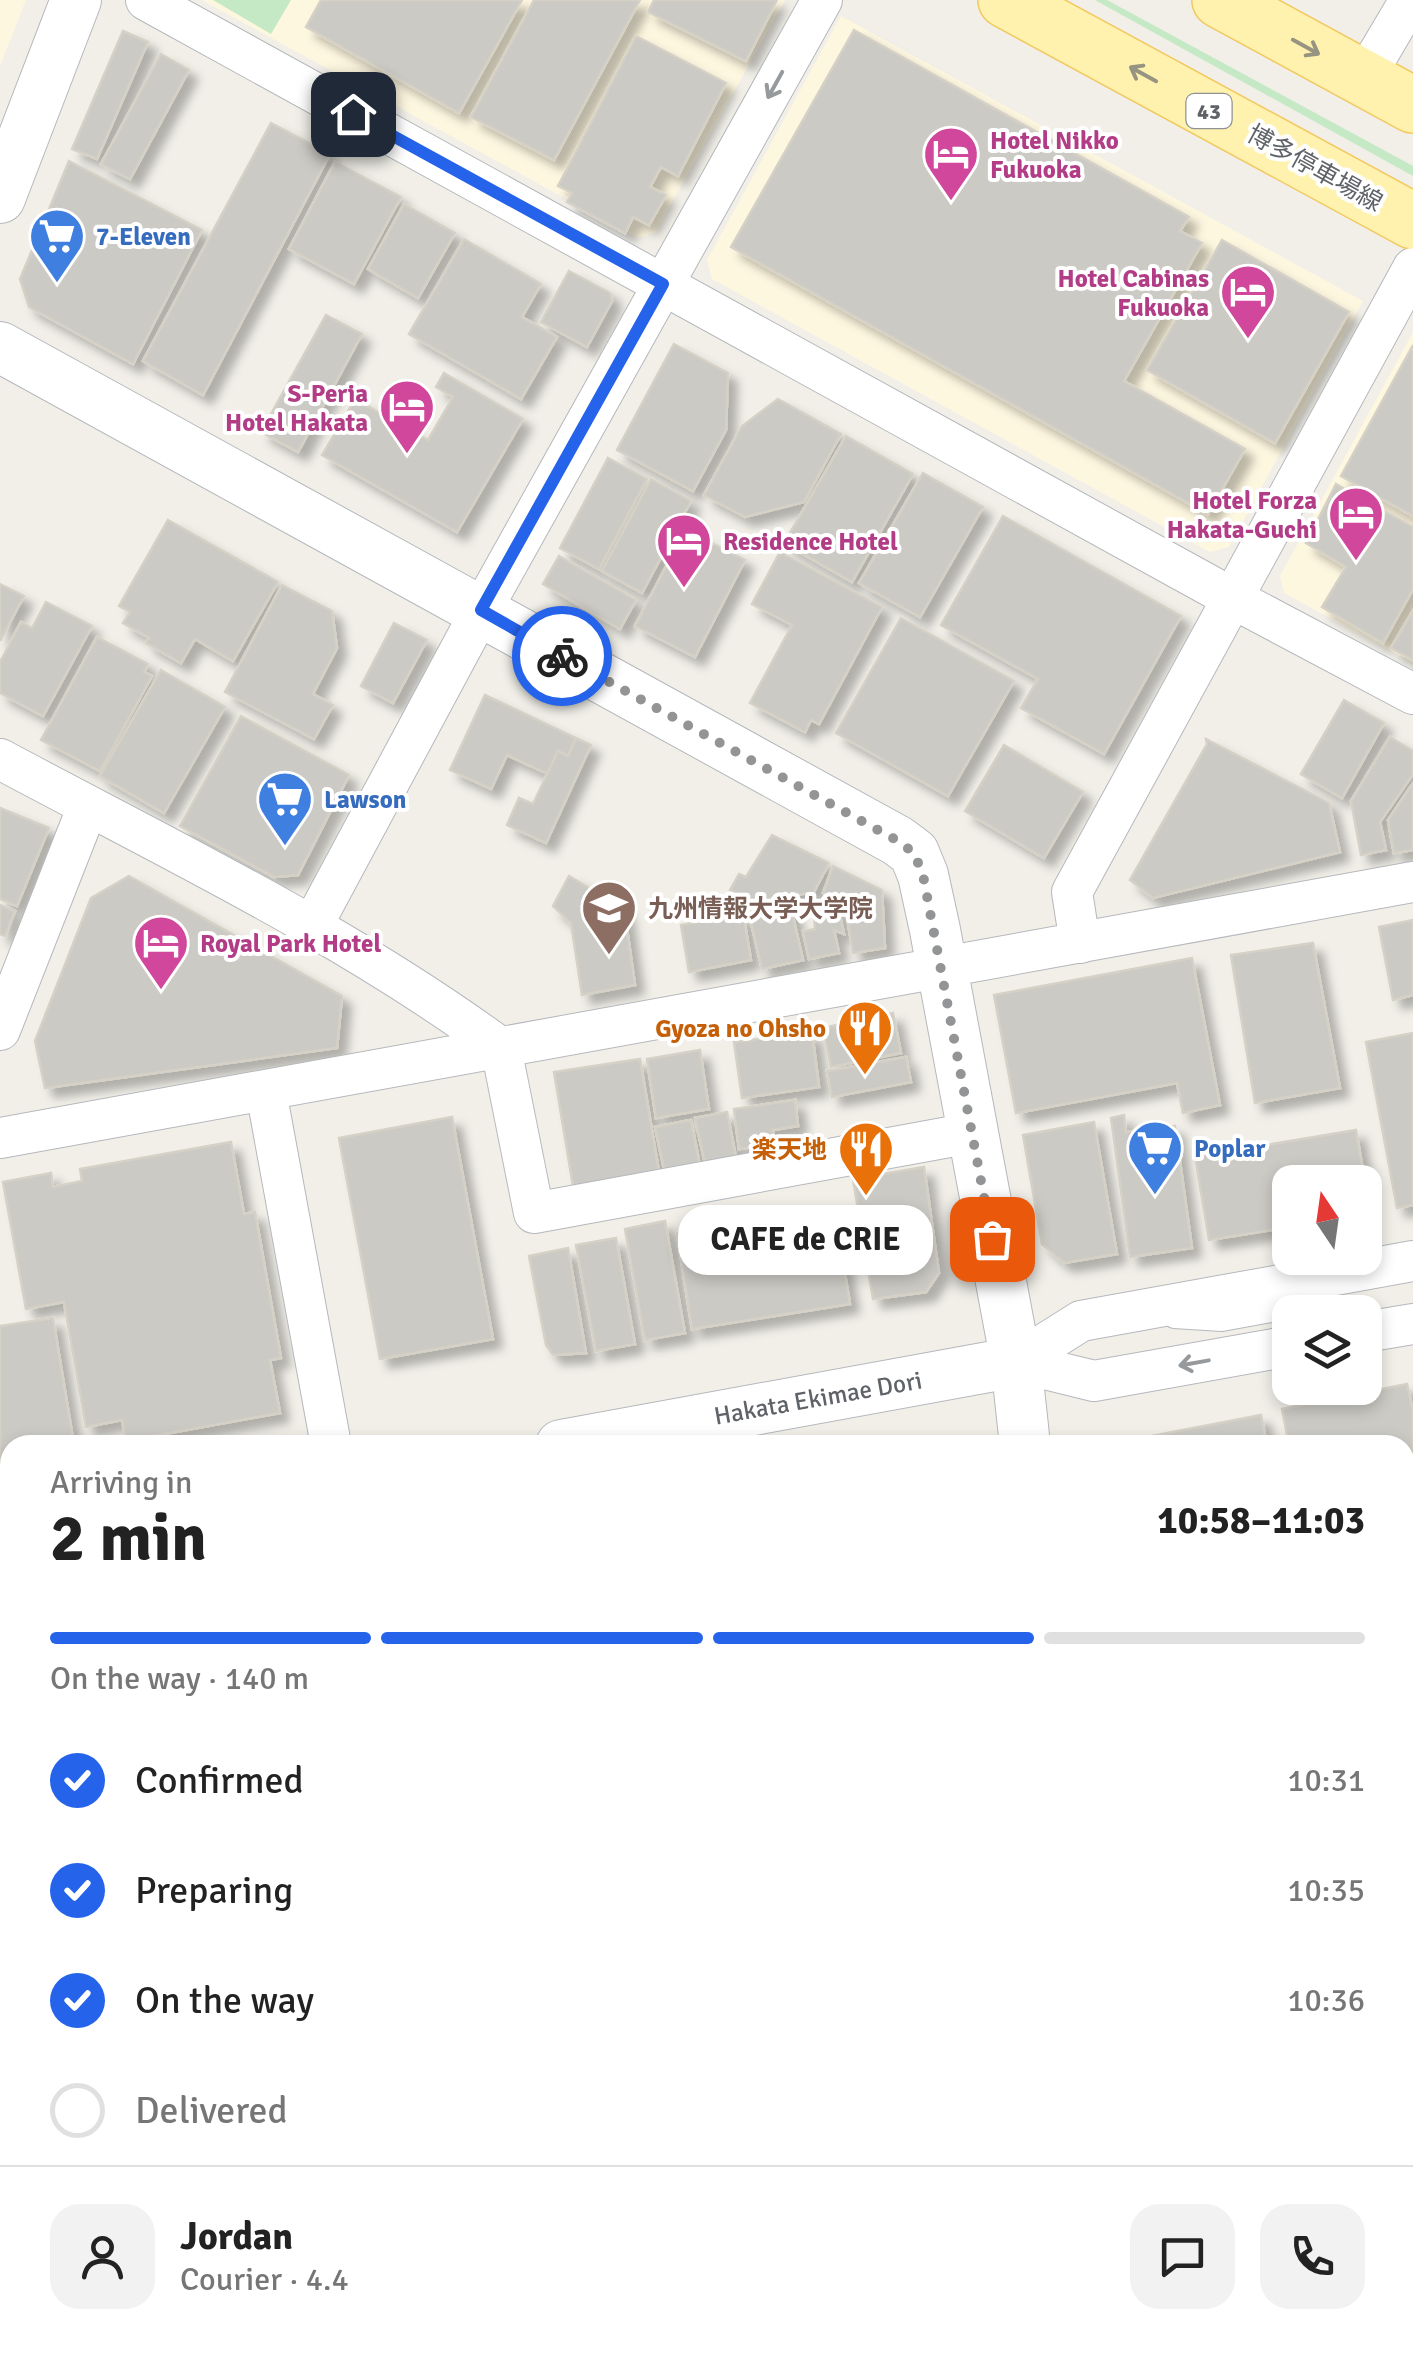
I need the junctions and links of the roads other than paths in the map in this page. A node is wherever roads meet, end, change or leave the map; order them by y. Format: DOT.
graph roads {
  1 [pos="76,0"];
  2 [pos="146,0"];
  3 [pos="822,0"];
  4 [pos="1006,0"];
  5 [pos="1220,0"];
  6 [pos="1410,0"];
  7 [pos="1364,78"];
  8 [pos="1413,105"];
  9 [pos="0,198"];
  10 [pos="1413,221"];
  11 [pos="1413,268"];
  12 [pos="663,284"];
  13 [pos="0,347"];
  14 [pos="1234,598"];
  15 [pos="481,610"];
  16 [pos="1413,694"];
  17 [pos="0,759"];
  18 [pos="88,806"];
  19 [pos="1413,882"];
  20 [pos="312,926"];
  21 [pos="1080,943"];
  22 [pos="942,968"];
  23 [pos="0,1030"];
  24 [pos="501,1048"];
  25 [pos="266,1091"];
  26 [pos="971,1134"];
  27 [pos="0,1138"];
  28 [pos="1413,1261"];
  29 [pos="1272,1312"];
  30 [pos="1117,1314"];
  31 [pos="1413,1324"];
  32 [pos="1382,1329"];
  33 [pos="1272,1349"];
  34 [pos="1016,1362"];
  35 [pos="328,1435"];
  36 [pos="616,1435"];
  37 [pos="1024,1435"];
  1 -- 9 [label="street"];
  2 -- 12 [label="street"];
  3 -- 12 [label="street, one-way"];
  10 -- 4 [label="main road, 博多停車場線 / 43, one-way"];
  5 -- 7 [label="main road, one-way"];
  6 -- 7 [label="street"];
  7 -- 8 [label="main road"];
  11 -- 14 [label="street"];
  12 -- 14 [label="street"];
  12 -- 15 [label="street"];
  13 -- 15 [label="street"];
  14 -- 16 [label="street"];
  14 -- 21 [label="street"];
  15 -- 20 [label="street"];
  15 -- 22 [label="street"];
  17 -- 18 [label="street"];
  18 -- 20 [label="street"];
  18 -- 23 [label="street"];
  19 -- 21 [label="street"];
  20 -- 24 [label="street"];
  21 -- 22 [label="street"];
  22 -- 24 [label="street"];
  22 -- 26 [label="street"];
  24 -- 25 [label="street"];
  24 -- 26 [label="street"];
  25 -- 27 [label="street"];
  25 -- 35 [label="street"];
  26 -- 34 [label="street"];
  28 -- 30 [label="street, Hakata Ekimae Dori"];
  29 -- 30 [label="lane"];
  30 -- 34 [label="street, Hakata Ekimae Dori"];
  31 -- 32 [label="street"];
  33 -- 34 [label="street, Hakata Ekimae Dori, one-way"];
  34 -- 36 [label="street, Hakata Ekimae Dori"];
  34 -- 37 [label="street"];
}
